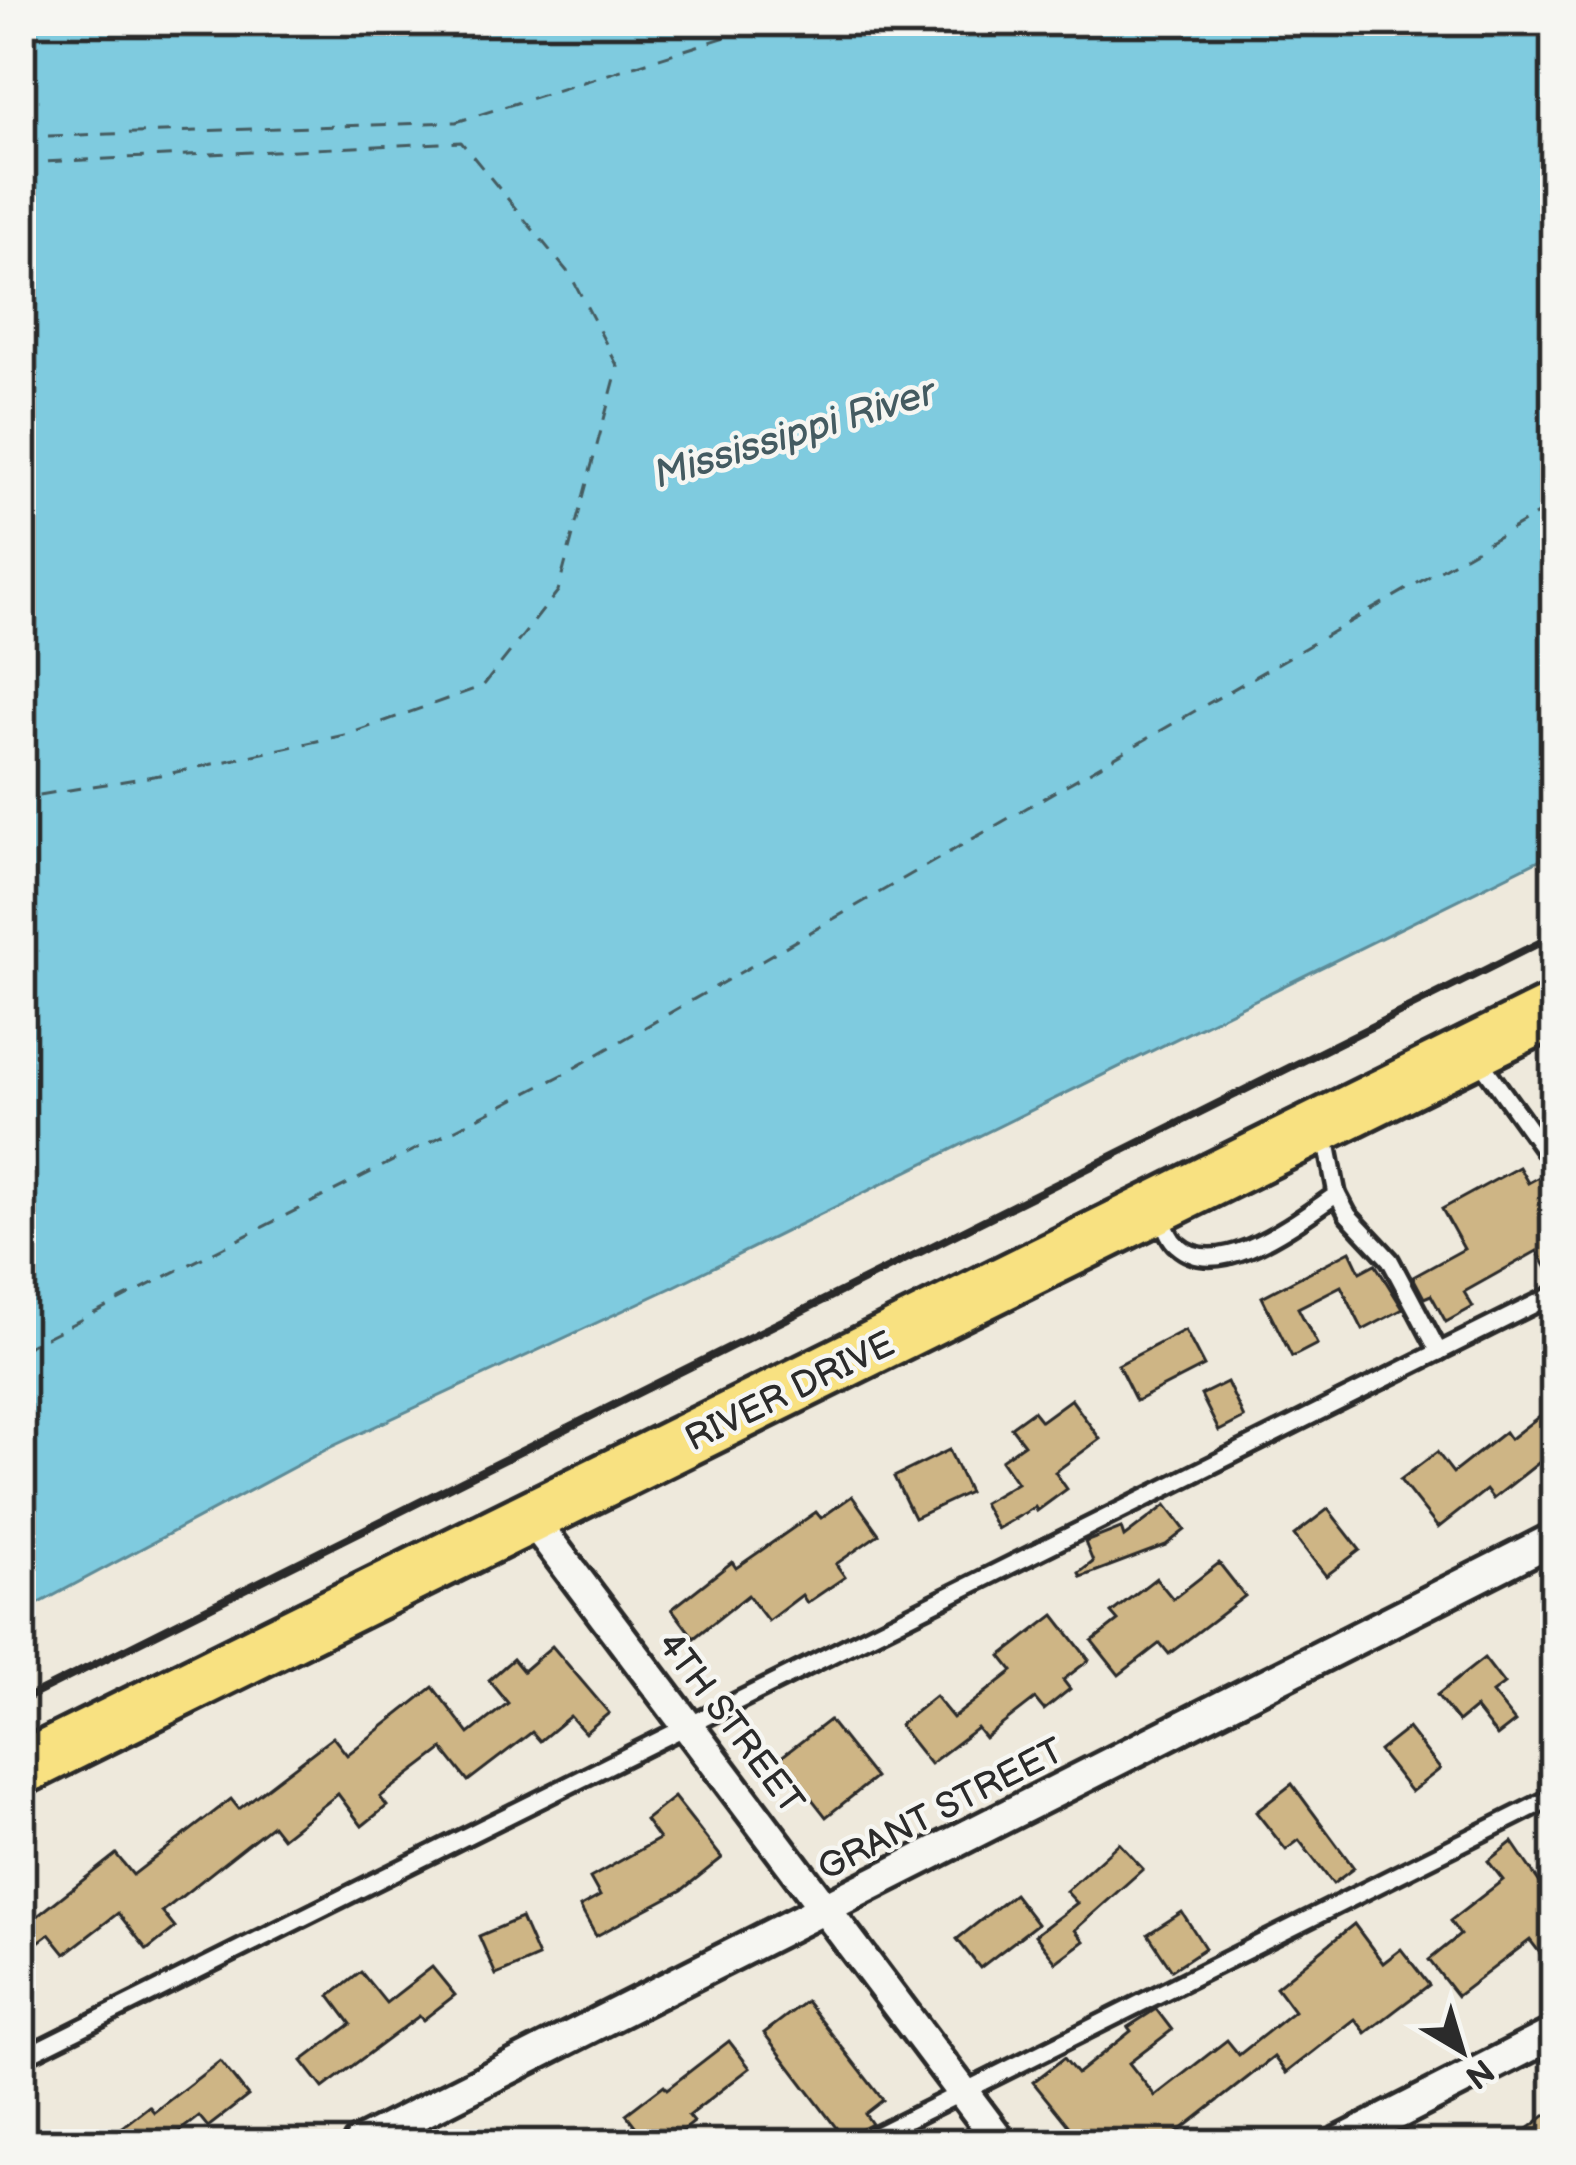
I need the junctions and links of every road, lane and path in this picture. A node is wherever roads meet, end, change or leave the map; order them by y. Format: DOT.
graph roads {
  1 [pos="1555,1010"];
  2 [pos="1473,1051"];
  3 [pos="1324,1125"];
  4 [pos="1555,1166"];
  5 [pos="1337,1194"];
  6 [pos="1158,1207"];
  7 [pos="1555,1294"];
  8 [pos="1439,1352"];
  9 [pos="531,1518"];
  10 [pos="1555,1538"];
  11 [pos="686,1726"];
  12 [pos="21,1769"];
  13 [pos="1555,1796"];
  14 [pos="825,1911"];
  15 [pos="1555,2033"];
  16 [pos="21,2058"];
  17 [pos="962,2092"];
  18 [pos="359,2144"];
  19 [pos="859,2144"];
  20 [pos="1002,2144"];
  21 [pos="1336,2144"];
  1 -- 2 [label="main road, RIVER DRIVE"];
  2 -- 3 [label="main road, RIVER DRIVE"];
  2 -- 4 [label="lane"];
  3 -- 5 [label="lane"];
  3 -- 6 [label="main road, RIVER DRIVE"];
  5 -- 6 [label="lane"];
  5 -- 8 [label="lane"];
  6 -- 9 [label="main road, RIVER DRIVE"];
  7 -- 8 [label="lane"];
  8 -- 11 [label="lane"];
  9 -- 11 [label="street, 4TH STREET"];
  9 -- 12 [label="main road, RIVER DRIVE"];
  10 -- 14 [label="street, GRANT STREET"];
  11 -- 14 [label="street, 4TH STREET"];
  11 -- 16 [label="lane"];
  13 -- 17 [label="lane"];
  14 -- 17 [label="street, 4TH STREET"];
  14 -- 18 [label="street, GRANT STREET"];
  15 -- 21 [label="street"];
  17 -- 19 [label="lane"];
  17 -- 20 [label="street, 4TH STREET"];
}
